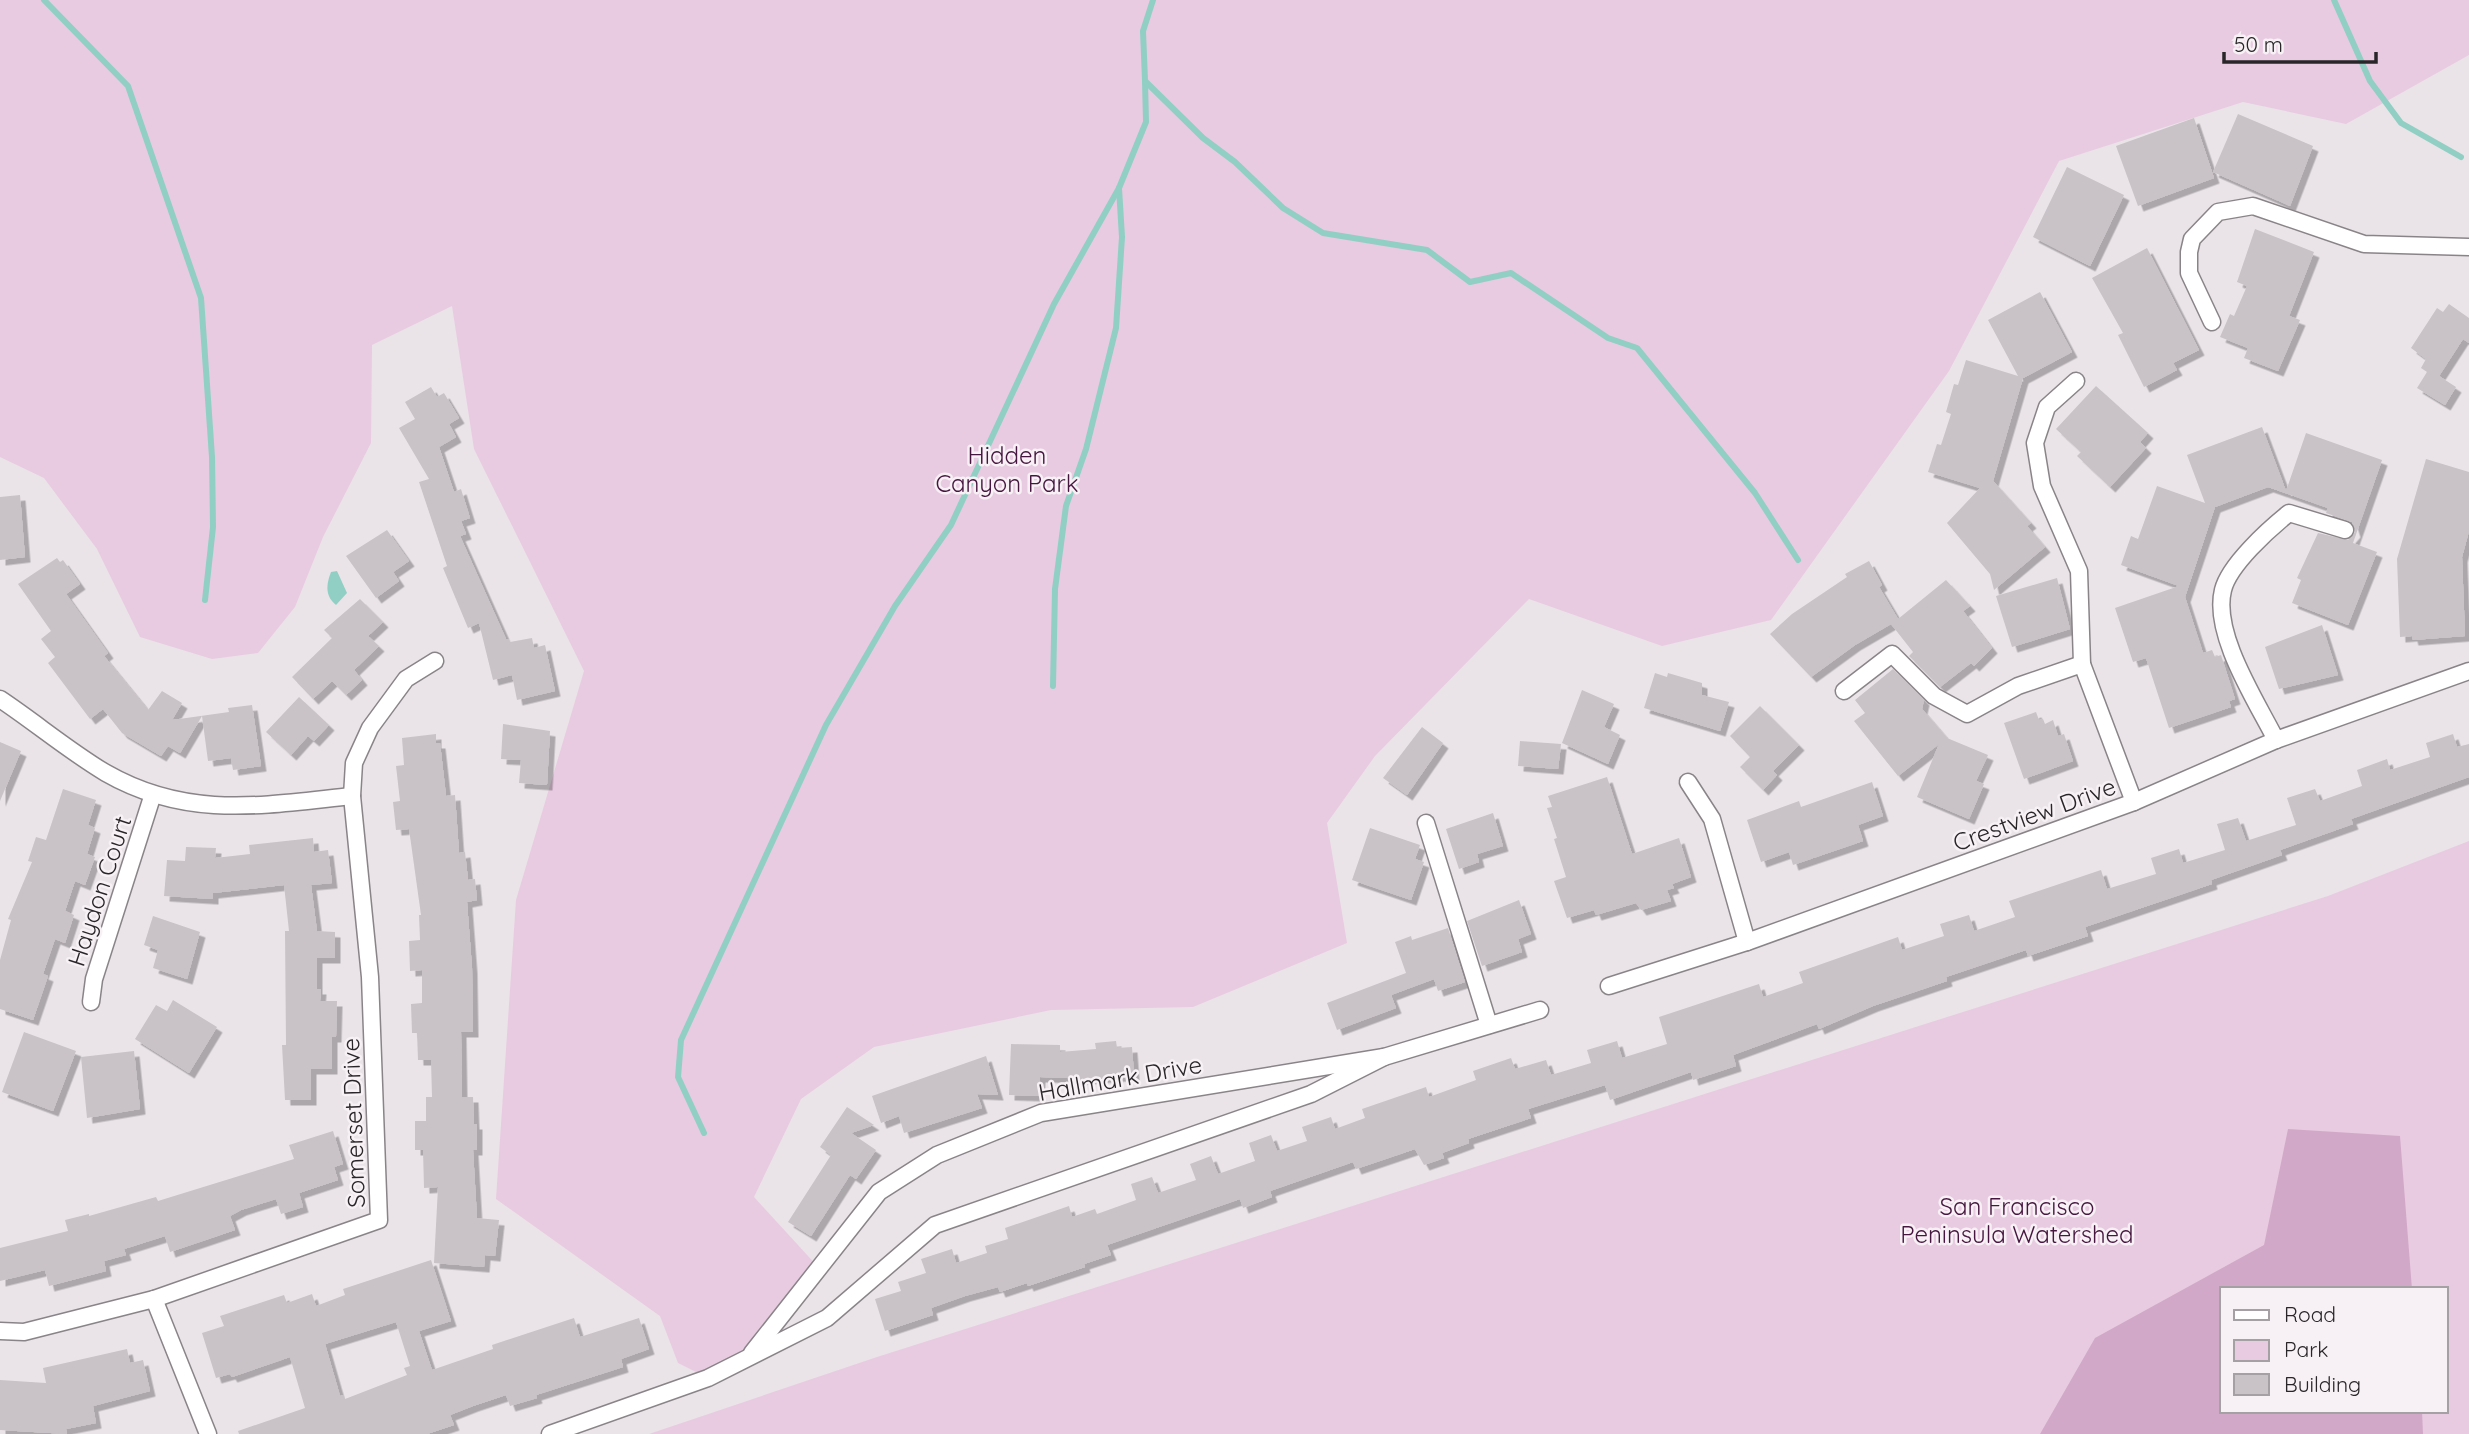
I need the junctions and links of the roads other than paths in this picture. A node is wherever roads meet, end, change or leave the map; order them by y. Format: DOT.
graph roads {
  1 [pos="2469,247"];
  2 [pos="2212,322"];
  3 [pos="2076,381"];
  4 [pos="2345,530"];
  5 [pos="435,661"];
  6 [pos="2082,664"];
  7 [pos="2469,671"];
  8 [pos="1844,691"];
  9 [pos="0,699"];
  10 [pos="2276,740"];
  11 [pos="1688,782"];
  12 [pos="153,794"];
  13 [pos="352,796"];
  14 [pos="2134,802"];
  15 [pos="1426,823"];
  16 [pos="1747,942"];
  17 [pos="1609,986"];
  18 [pos="91,1002"];
  19 [pos="1540,1010"];
  20 [pos="1489,1025"];
  21 [pos="1384,1057"];
  22 [pos="154,1299"];
  23 [pos="0,1331"];
  24 [pos="750,1356"];
  25 [pos="208,1434"];
  26 [pos="550,1434"];
  1 -- 2 [label="street"];
  3 -- 6 [label="street"];
  4 -- 10 [label="street"];
  5 -- 13 [label="street"];
  6 -- 8 [label="street"];
  6 -- 14 [label="street"];
  7 -- 10 [label="street, Crestview Drive"];
  9 -- 12 [label="street"];
  10 -- 14 [label="street, Crestview Drive"];
  11 -- 16 [label="street"];
  12 -- 13 [label="street"];
  12 -- 18 [label="street, Haydon Court"];
  13 -- 22 [label="street, Somerset Drive"];
  14 -- 16 [label="street, Crestview Drive"];
  15 -- 20 [label="street"];
  16 -- 17 [label="street, Crestview Drive"];
  19 -- 20 [label="street, Hallmark Drive"];
  20 -- 21 [label="street, Hallmark Drive"];
  21 -- 24 [label="street, Hallmark Drive"];
  21 -- 24 [label="street, Hallmark Drive"];
  22 -- 23 [label="street, Somerset Drive"];
  22 -- 25 [label="street"];
  24 -- 26 [label="street, Hallmark Drive"];
}
